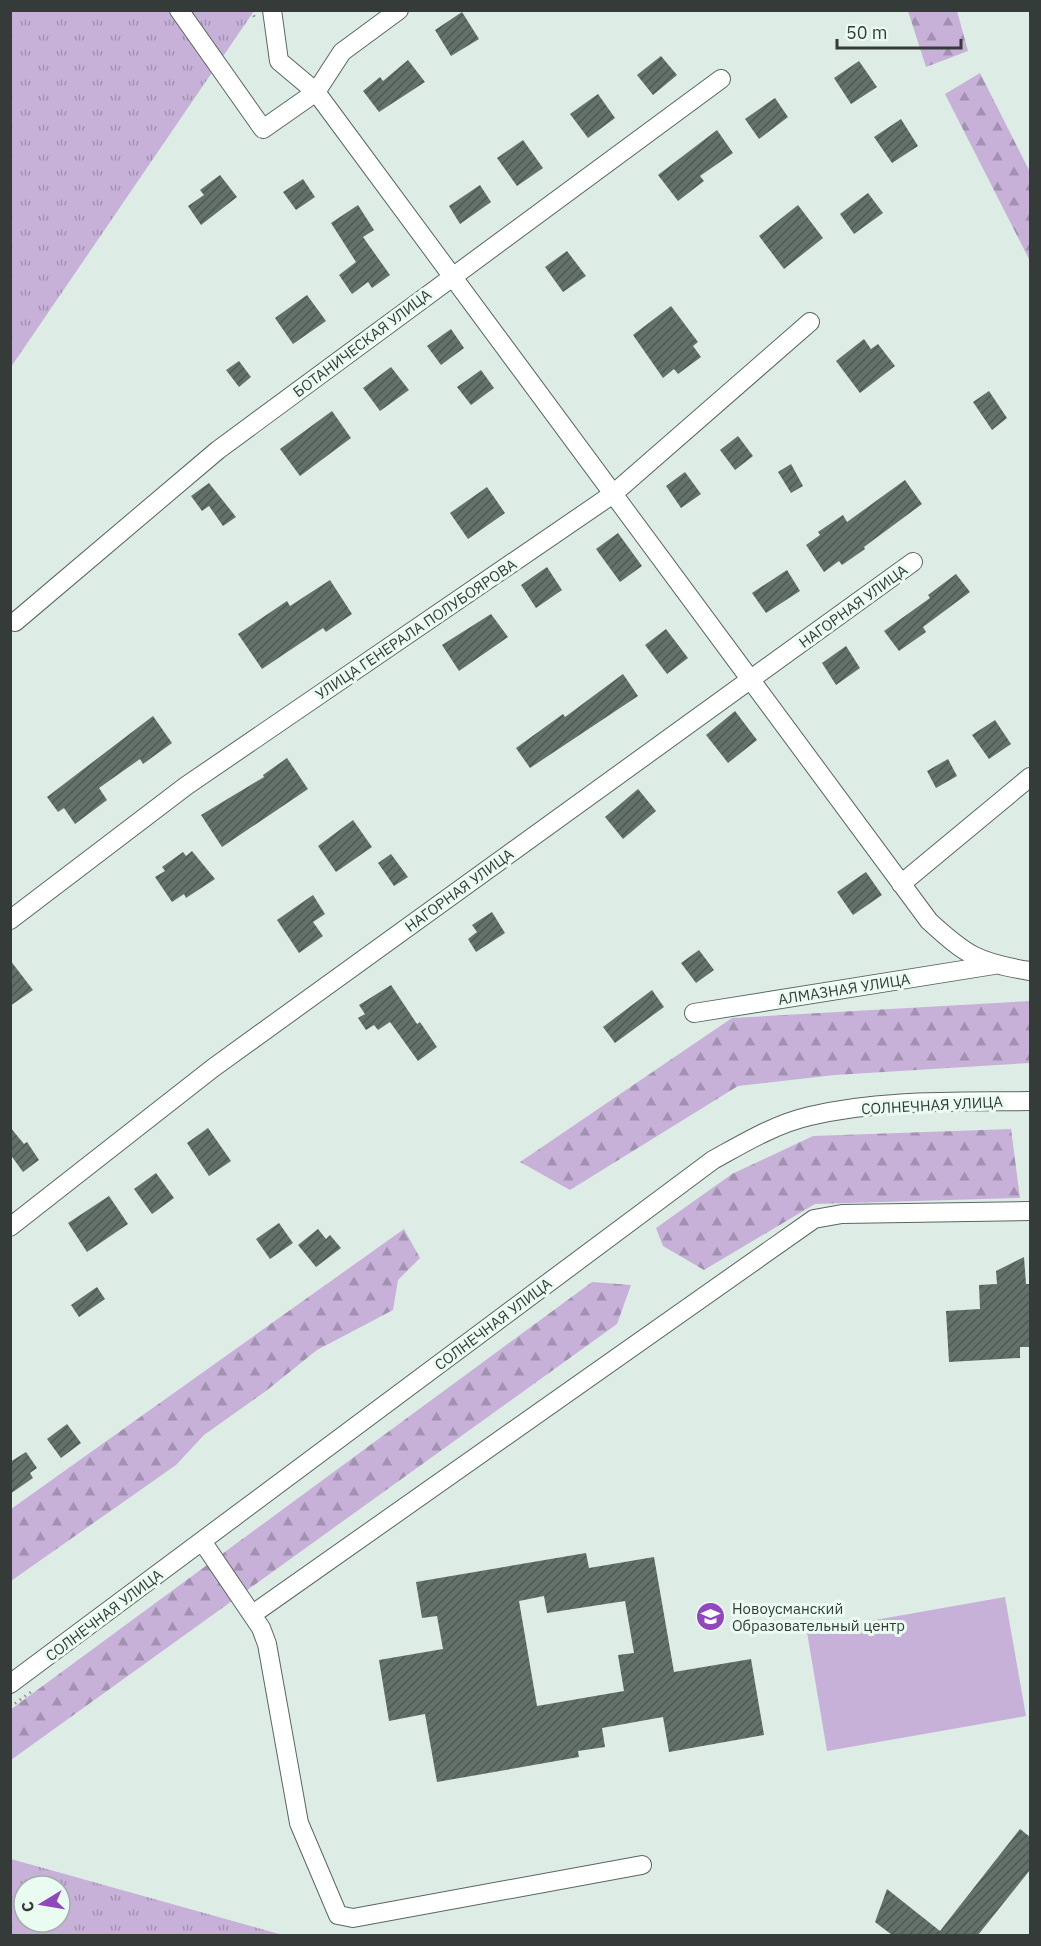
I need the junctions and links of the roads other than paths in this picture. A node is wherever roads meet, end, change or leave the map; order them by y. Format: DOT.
graph roads {
  1 [pos="178,10"];
  2 [pos="272,10"];
  3 [pos="399,10"];
  4 [pos="721,79"];
  5 [pos="316,92"];
  6 [pos="452,277"];
  7 [pos="810,322"];
  8 [pos="613,494"];
  9 [pos="913,562"];
  10 [pos="15,622"];
  11 [pos="750,680"];
  12 [pos="1030,777"];
  13 [pos="901,884"];
  14 [pos="10,920"];
  15 [pos="994,965"];
  16 [pos="1030,971"];
  17 [pos="694,1013"];
  18 [pos="1030,1101"];
  19 [pos="1030,1211"];
  20 [pos="10,1227"];
  21 [pos="202,1542"];
  22 [pos="253,1614"];
  23 [pos="10,1684"];
  24 [pos="642,1866"];
  1 -- 5 [label="street"];
  2 -- 5 [label="street"];
  3 -- 5 [label="street"];
  4 -- 6 [label="street, БОТАНИЧЕСКАЯ УЛИЦА"];
  5 -- 6 [label="street"];
  6 -- 8 [label="street"];
  6 -- 10 [label="street, БОТАНИЧЕСКАЯ УЛИЦА"];
  7 -- 8 [label="street, УЛИЦА ГЕНЕРАЛА ПОЛУБОЯРОВА"];
  8 -- 11 [label="street"];
  8 -- 14 [label="street, УЛИЦА ГЕНЕРАЛА ПОЛУБОЯРОВА"];
  9 -- 11 [label="street, НАГОРНАЯ УЛИЦА"];
  11 -- 13 [label="street"];
  11 -- 20 [label="street, НАГОРНАЯ УЛИЦА"];
  12 -- 13 [label="street"];
  13 -- 15 [label="street"];
  15 -- 16 [label="street"];
  15 -- 17 [label="street, АЛМАЗНАЯ УЛИЦА"];
  18 -- 21 [label="street, СОЛНЕЧНАЯ УЛИЦА"];
  19 -- 22 [label="street"];
  21 -- 22 [label="street"];
  21 -- 23 [label="street, СОЛНЕЧНАЯ УЛИЦА"];
  22 -- 24 [label="street"];
}
